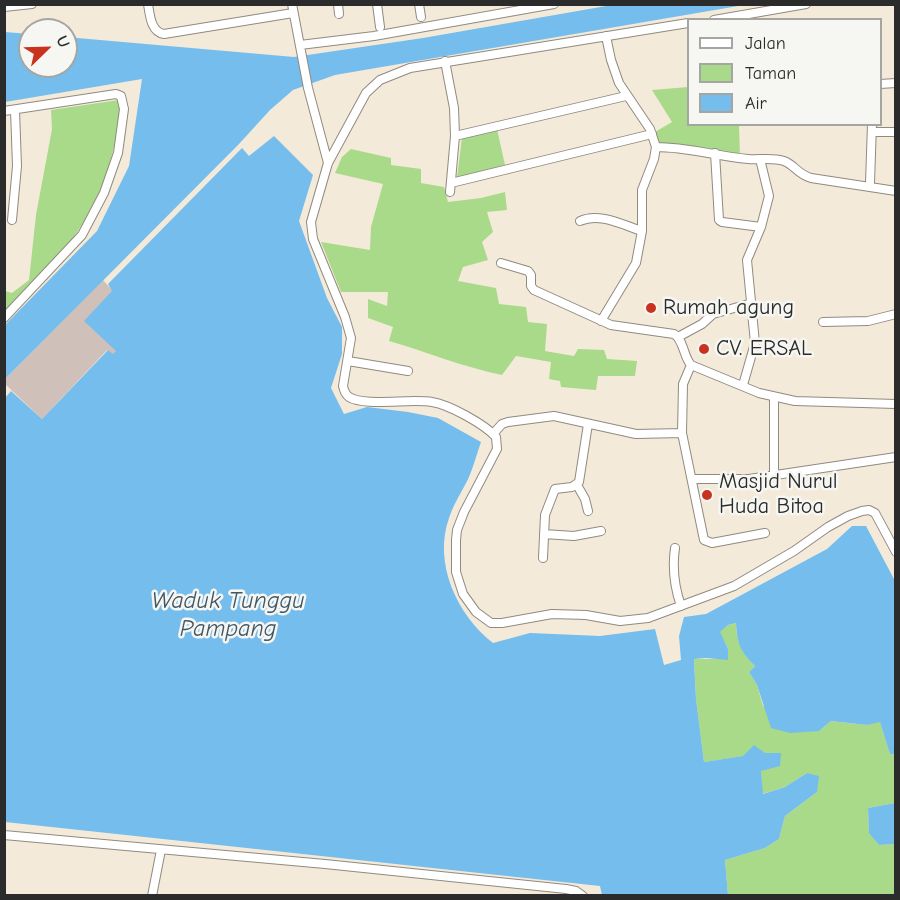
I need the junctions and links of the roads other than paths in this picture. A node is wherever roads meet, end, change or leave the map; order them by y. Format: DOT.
graph roads {
  1 [pos="32,4"];
  2 [pos="148,4"];
  3 [pos="338,4"];
  4 [pos="378,4"];
  5 [pos="419,4"];
  6 [pos="554,4"];
  7 [pos="806,4"];
  8 [pos="9,6"];
  9 [pos="293,9"];
  10 [pos="339,14"];
  11 [pos="421,17"];
  12 [pos="726,18"];
  13 [pos="687,23"];
  14 [pos="380,27"];
  15 [pos="606,36"];
  16 [pos="300,47"];
  17 [pos="446,61"];
  18 [pos="626,96"];
  19 [pos="15,110"];
  20 [pos="4,111"];
  21 [pos="872,128"];
  22 [pos="896,132"];
  23 [pos="652,134"];
  24 [pos="454,136"];
  25 [pos="656,147"];
  26 [pos="715,153"];
  27 [pos="760,159"];
  28 [pos="328,164"];
  29 [pos="870,183"];
  30 [pos="896,191"];
  31 [pos="12,220"];
  32 [pos="580,221"];
  33 [pos="761,227"];
  34 [pos="642,231"];
  35 [pos="501,263"];
  36 [pos="752,303"];
  37 [pos="896,314"];
  38 [pos="4,318"];
  39 [pos="601,321"];
  40 [pos="822,322"];
  41 [pos="678,337"];
  42 [pos="348,361"];
  43 [pos="691,365"];
  44 [pos="408,371"];
  45 [pos="743,385"];
  46 [pos="774,397"];
  47 [pos="896,404"];
  48 [pos="588,424"];
  49 [pos="682,433"];
  50 [pos="493,434"];
  51 [pos="896,457"];
  52 [pos="774,475"];
  53 [pos="692,479"];
  54 [pos="577,485"];
  55 [pos="588,511"];
  56 [pos="601,531"];
  57 [pos="765,533"];
  58 [pos="544,534"];
  59 [pos="675,548"];
  60 [pos="896,552"];
  61 [pos="543,558"];
  62 [pos="681,606"];
  63 [pos="4,835"];
  64 [pos="161,850"];
  65 [pos="152,896"];
  66 [pos="583,896"];
  1 -- 8 [label="street"];
  2 -- 9 [label="street"];
  3 -- 10 [label="street"];
  4 -- 14 [label="street"];
  5 -- 11 [label="street"];
  6 -- 16 [label="street"];
  7 -- 12 [label="street"];
  9 -- 16 [label="street"];
  13 -- 15 [label="street"];
  15 -- 17 [label="street"];
  15 -- 18 [label="street"];
  16 -- 28 [label="street"];
  17 -- 24 [label="street"];
  17 -- 28 [label="street"];
  18 -- 23 [label="street"];
  18 -- 24 [label="street"];
  19 -- 20 [label="street"];
  19 -- 31 [label="street"];
  19 -- 38 [label="street"];
  21 -- 22 [label="street"];
  21 -- 29 [label="street"];
  23 -- 24 [label="street"];
  23 -- 25 [label="street"];
  25 -- 26 [label="street"];
  25 -- 34 [label="street"];
  26 -- 27 [label="street"];
  26 -- 33 [label="street"];
  27 -- 30 [label="street"];
  27 -- 33 [label="street"];
  28 -- 42 [label="street"];
  32 -- 34 [label="street"];
  33 -- 36 [label="street"];
  34 -- 39 [label="street"];
  35 -- 39 [label="street"];
  36 -- 41 [label="street"];
  36 -- 45 [label="street"];
  37 -- 40 [label="street"];
  39 -- 41 [label="street"];
  41 -- 43 [label="street"];
  42 -- 44 [label="street"];
  42 -- 50 [label="street"];
  43 -- 45 [label="street"];
  43 -- 49 [label="street"];
  45 -- 46 [label="street"];
  46 -- 47 [label="street"];
  46 -- 52 [label="street"];
  48 -- 49 [label="street"];
  48 -- 50 [label="street"];
  48 -- 54 [label="street"];
  49 -- 53 [label="street"];
  50 -- 62 [label="street"];
  51 -- 52 [label="street"];
  52 -- 53 [label="street"];
  53 -- 57 [label="street"];
  54 -- 55 [label="street"];
  54 -- 58 [label="street"];
  56 -- 58 [label="street"];
  58 -- 61 [label="street"];
  59 -- 62 [label="street"];
  60 -- 62 [label="street"];
  63 -- 64 [label="street"];
  64 -- 65 [label="street"];
  64 -- 66 [label="street"];
}
